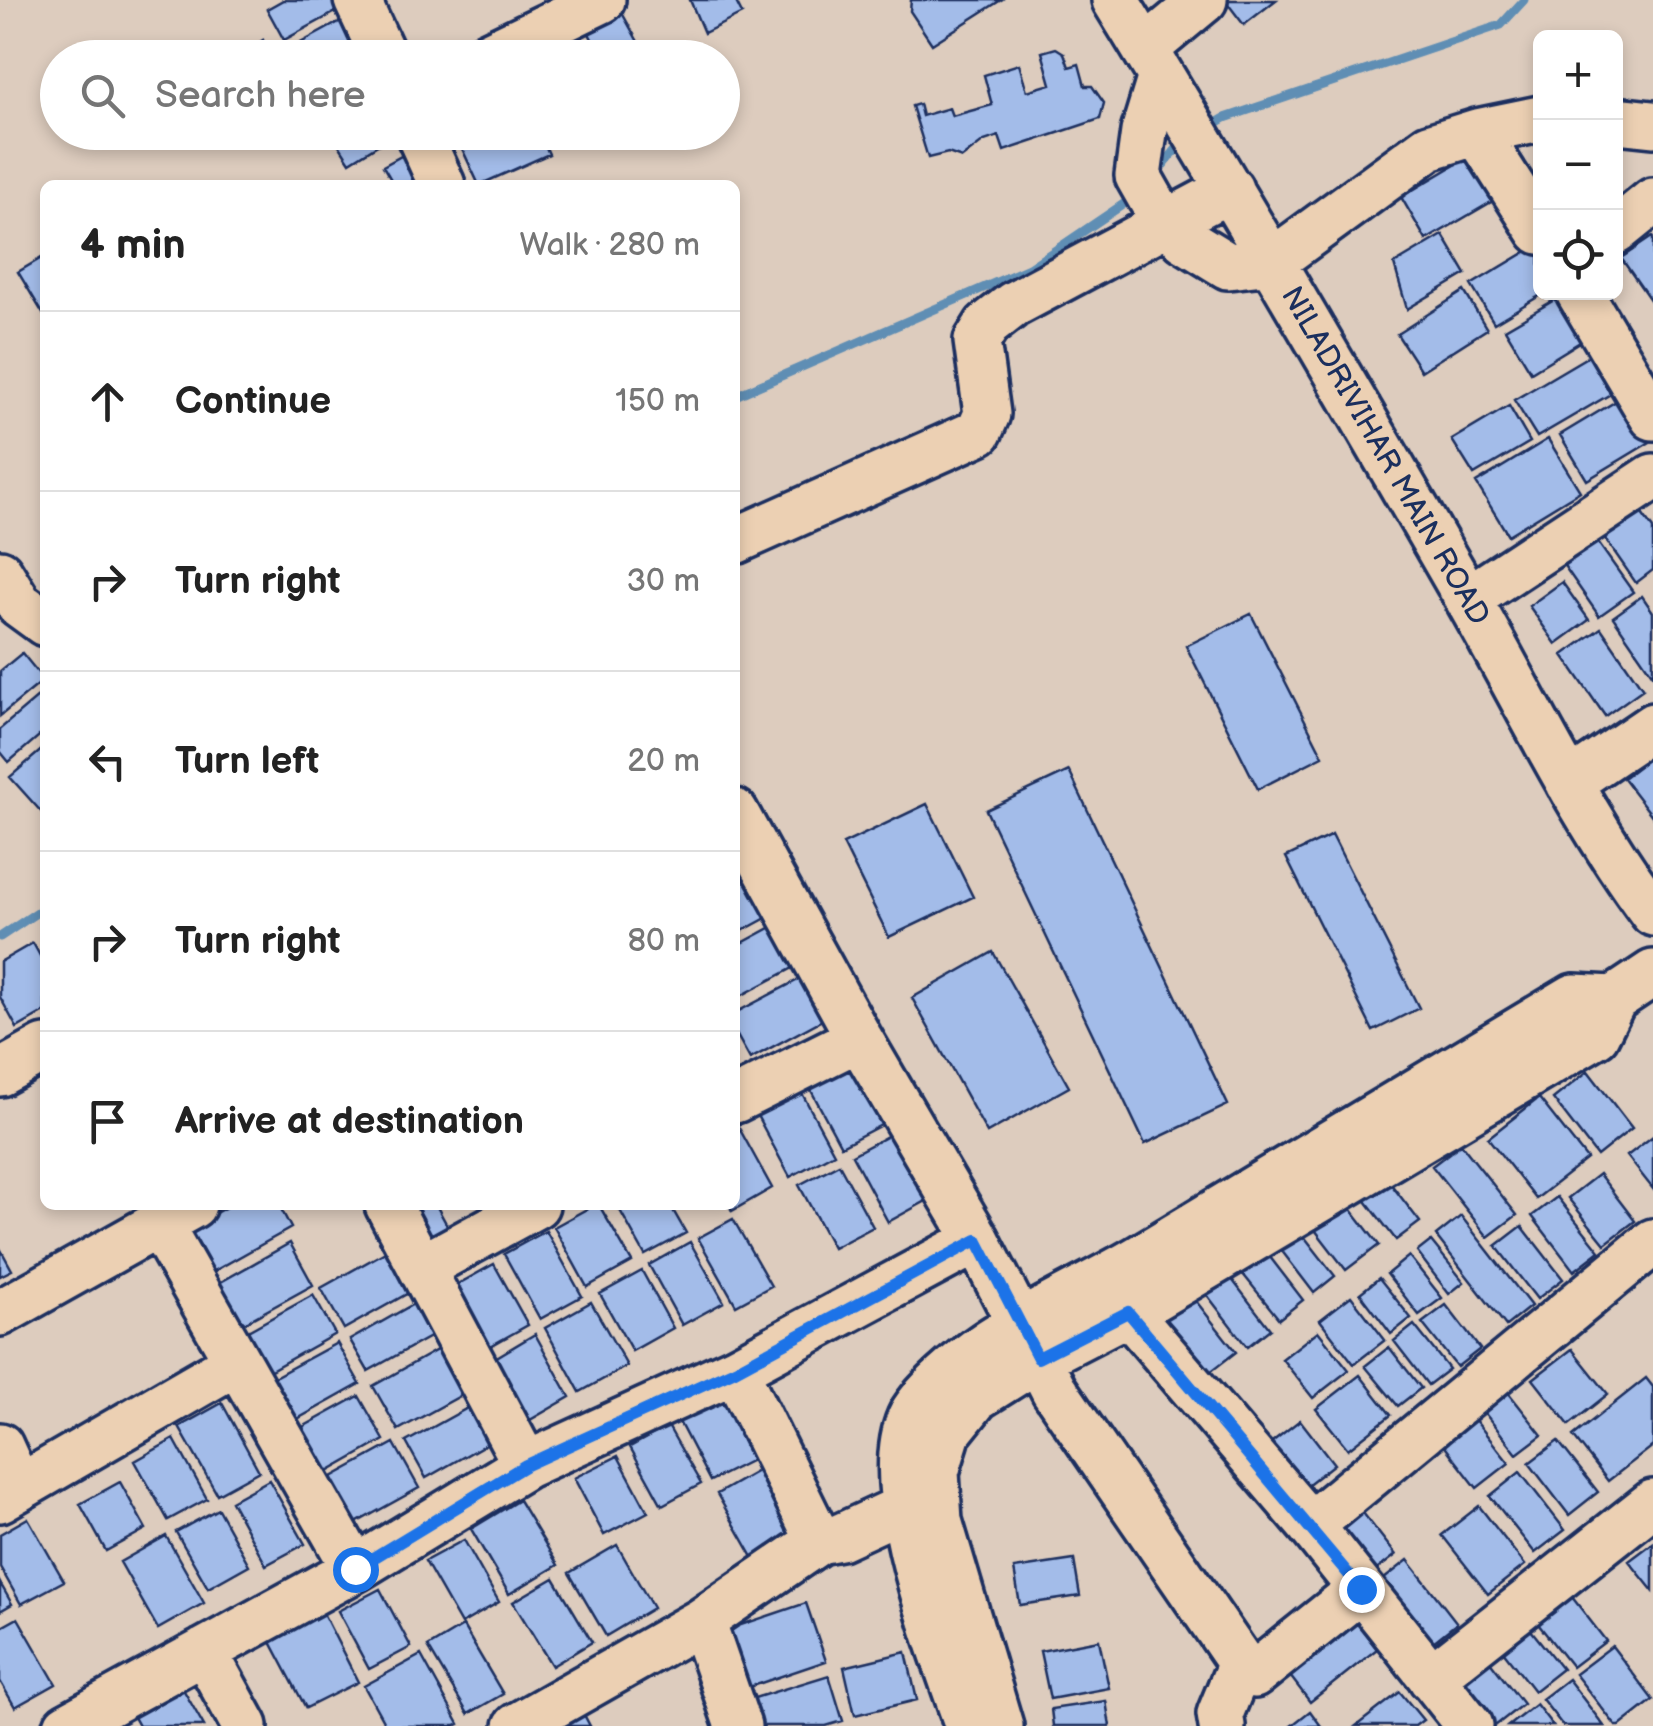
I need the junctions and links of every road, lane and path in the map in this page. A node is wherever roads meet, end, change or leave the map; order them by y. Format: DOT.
graph roads {
  1 [pos="357,0"];
  2 [pos="602,0"];
  3 [pos="1115,0"];
  4 [pos="1204,0"];
  5 [pos="376,40"];
  6 [pos="519,40"];
  7 [pos="1163,79"];
  8 [pos="1535,120"];
  9 [pos="1623,121"];
  10 [pos="1653,124"];
  11 [pos="1477,132"];
  12 [pos="426,150"];
  13 [pos="440,180"];
  14 [pos="1225,181"];
  15 [pos="1653,201"];
  16 [pos="1533,220"];
  17 [pos="1168,221"];
  18 [pos="1623,225"];
  19 [pos="1273,262"];
  20 [pos="1584,300"];
  21 [pos="1653,417"];
  22 [pos="1653,477"];
  23 [pos="740,540"];
  24 [pos="1468,599"];
  25 [pos="1653,726"];
  26 [pos="1569,783"];
  27 [pos="740,821"];
  28 [pos="1653,913"];
  29 [pos="1653,972"];
  30 [pos="1614,999"];
  31 [pos="859,1038"];
  32 [pos="40,1051"];
  33 [pos="0,1074"];
  34 [pos="740,1098"];
  35 [pos="391,1210"];
  36 [pos="527,1210"];
  37 [pos="176,1214"];
  38 [pos="977,1240"];
  39 [pos="1653,1242"];
  40 [pos="424,1267"];
  41 [pos="1128,1312"];
  42 [pos="0,1313"];
  43 [pos="1028,1342"];
  44 [pos="235,1363"];
  45 [pos="735,1370"];
  46 [pos="0,1446"];
  47 [pos="526,1465"];
  48 [pos="10,1494"];
  49 [pos="1653,1503"];
  50 [pos="903,1508"];
  51 [pos="1310,1525"];
  52 [pos="820,1542"];
  53 [pos="355,1569"];
  54 [pos="1361,1589"];
  55 [pos="702,1621"];
  56 [pos="204,1650"];
  57 [pos="1241,1663"];
  58 [pos="1432,1678"];
  59 [pos="67,1726"];
  60 [pos="245,1726"];
  61 [pos="517,1726"];
  62 [pos="738,1726"];
  63 [pos="968,1726"];
  64 [pos="1000,1726"];
  65 [pos="1222,1726"];
  66 [pos="1470,1726"];
  1 -- 5 [label="street"];
  2 -- 6 [label="street"];
  3 -- 7 [label="street, NILADRIVIHAR MAIN ROAD"];
  4 -- 7 [label="street"];
  7 -- 14 [label="street, NILADRIVIHAR MAIN ROAD"];
  7 -- 17 [label="street"];
  8 -- 11 [label="street"];
  9 -- 10 [label="street"];
  11 -- 16 [label="street"];
  11 -- 19 [label="street"];
  12 -- 13 [label="street"];
  14 -- 17 [label="street"];
  14 -- 19 [label="street, NILADRIVIHAR MAIN ROAD"];
  15 -- 18 [label="street"];
  17 -- 19 [label="street"];
  17 -- 23 [label="street"];
  19 -- 24 [label="street, NILADRIVIHAR MAIN ROAD"];
  20 -- 21 [label="street"];
  22 -- 24 [label="street"];
  24 -- 26 [label="street, NILADRIVIHAR MAIN ROAD"];
  25 -- 26 [label="street"];
  26 -- 28 [label="street, NILADRIVIHAR MAIN ROAD"];
  27 -- 31 [label="street"];
  29 -- 30 [label="street"];
  30 -- 41 [label="street"];
  30 -- 43 [label="street"];
  31 -- 34 [label="street"];
  31 -- 38 [label="street"];
  32 -- 33 [label="street"];
  35 -- 40 [label="street"];
  36 -- 40 [label="street"];
  37 -- 42 [label="street"];
  37 -- 44 [label="street"];
  38 -- 43 [label="street"];
  38 -- 45 [label="street"];
  39 -- 51 [label="street"];
  40 -- 47 [label="street"];
  41 -- 43 [label="street"];
  41 -- 51 [label="street"];
  43 -- 50 [label="street"];
  43 -- 57 [label="street"];
  43 -- 64 [label="street"];
  44 -- 48 [label="street"];
  44 -- 53 [label="street"];
  45 -- 47 [label="street"];
  45 -- 52 [label="street"];
  46 -- 48 [label="street"];
  47 -- 53 [label="street"];
  49 -- 58 [label="street"];
  50 -- 52 [label="street"];
  50 -- 63 [label="street"];
  51 -- 54 [label="street"];
  52 -- 55 [label="street"];
  53 -- 56 [label="street"];
  54 -- 57 [label="street"];
  54 -- 58 [label="street"];
  55 -- 61 [label="street"];
  55 -- 62 [label="street"];
  56 -- 59 [label="street"];
  56 -- 60 [label="street"];
  57 -- 65 [label="street"];
  58 -- 66 [label="street"];
}
